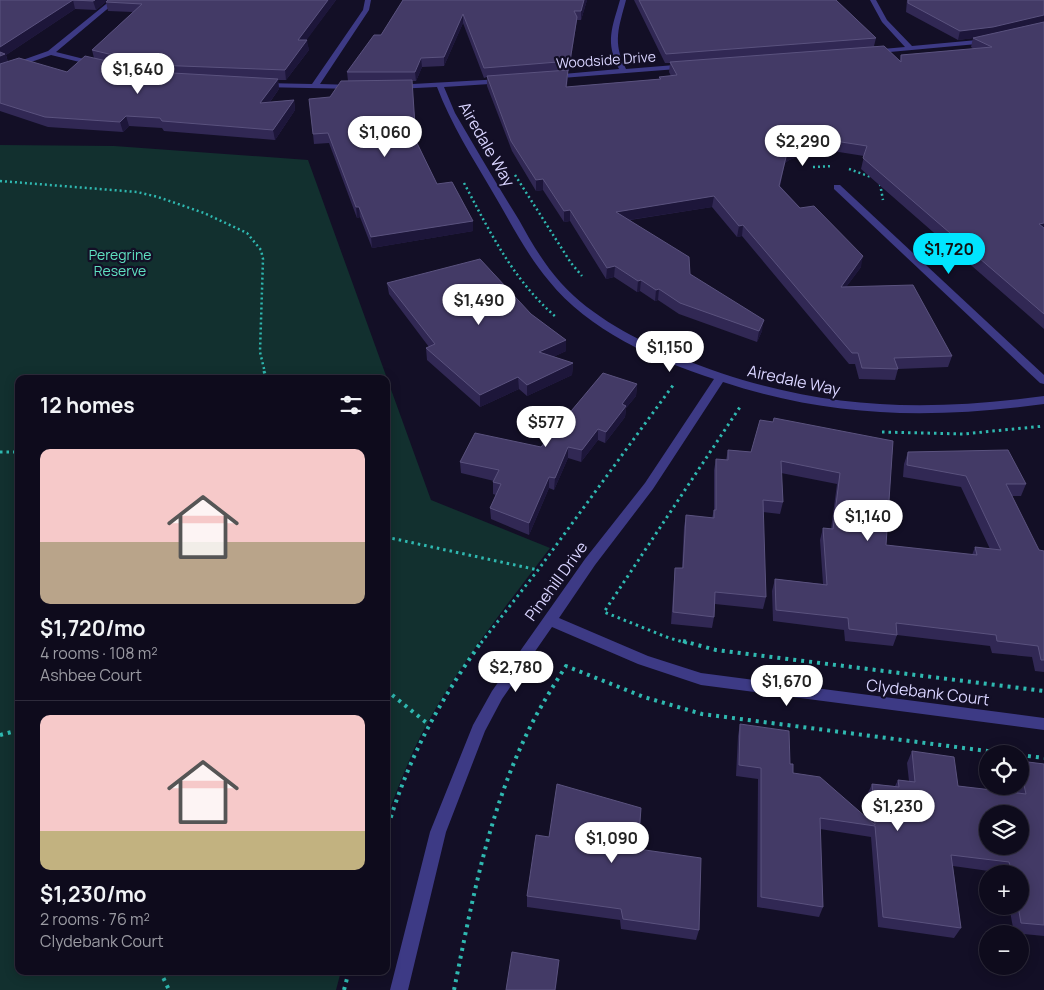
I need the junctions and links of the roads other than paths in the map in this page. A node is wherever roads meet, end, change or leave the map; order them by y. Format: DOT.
graph roads {
  1 [pos="115,0"];
  2 [pos="368,0"];
  3 [pos="623,0"];
  4 [pos="873,0"];
  5 [pos="998,39"];
  6 [pos="912,49"];
  7 [pos="51,53"];
  8 [pos="862,53"];
  9 [pos="694,66"];
  10 [pos="105,67"];
  11 [pos="0,71"];
  12 [pos="624,71"];
  13 [pos="547,77"];
  14 [pos="508,80"];
  15 [pos="254,84"];
  16 [pos="440,85"];
  17 [pos="314,86"];
  18 [pos="358,87"];
  19 [pos="386,87"];
  20 [pos="837,187"];
  21 [pos="720,378"];
  22 [pos="1044,381"];
  23 [pos="1044,400"];
  24 [pos="550,620"];
  25 [pos="1044,724"];
  26 [pos="400,990"];
  1 -- 7 [label="street"];
  2 -- 17 [label="street"];
  3 -- 12 [label="street"];
  4 -- 6 [label="street"];
  5 -- 6 [label="street"];
  6 -- 8 [label="street"];
  7 -- 10 [label="street"];
  7 -- 11 [label="street"];
  9 -- 12 [label="street, Woodside Drive"];
  12 -- 13 [label="street, Woodside Drive"];
  14 -- 16 [label="street"];
  15 -- 17 [label="street"];
  16 -- 19 [label="street"];
  16 -- 21 [label="street, Airedale Way"];
  17 -- 18 [label="street"];
  20 -- 22 [label="street"];
  21 -- 23 [label="street, Airedale Way"];
  21 -- 24 [label="street, Pinehill Drive"];
  24 -- 25 [label="street, Clydebank Court"];
  24 -- 26 [label="street, Pinehill Drive"];
}
